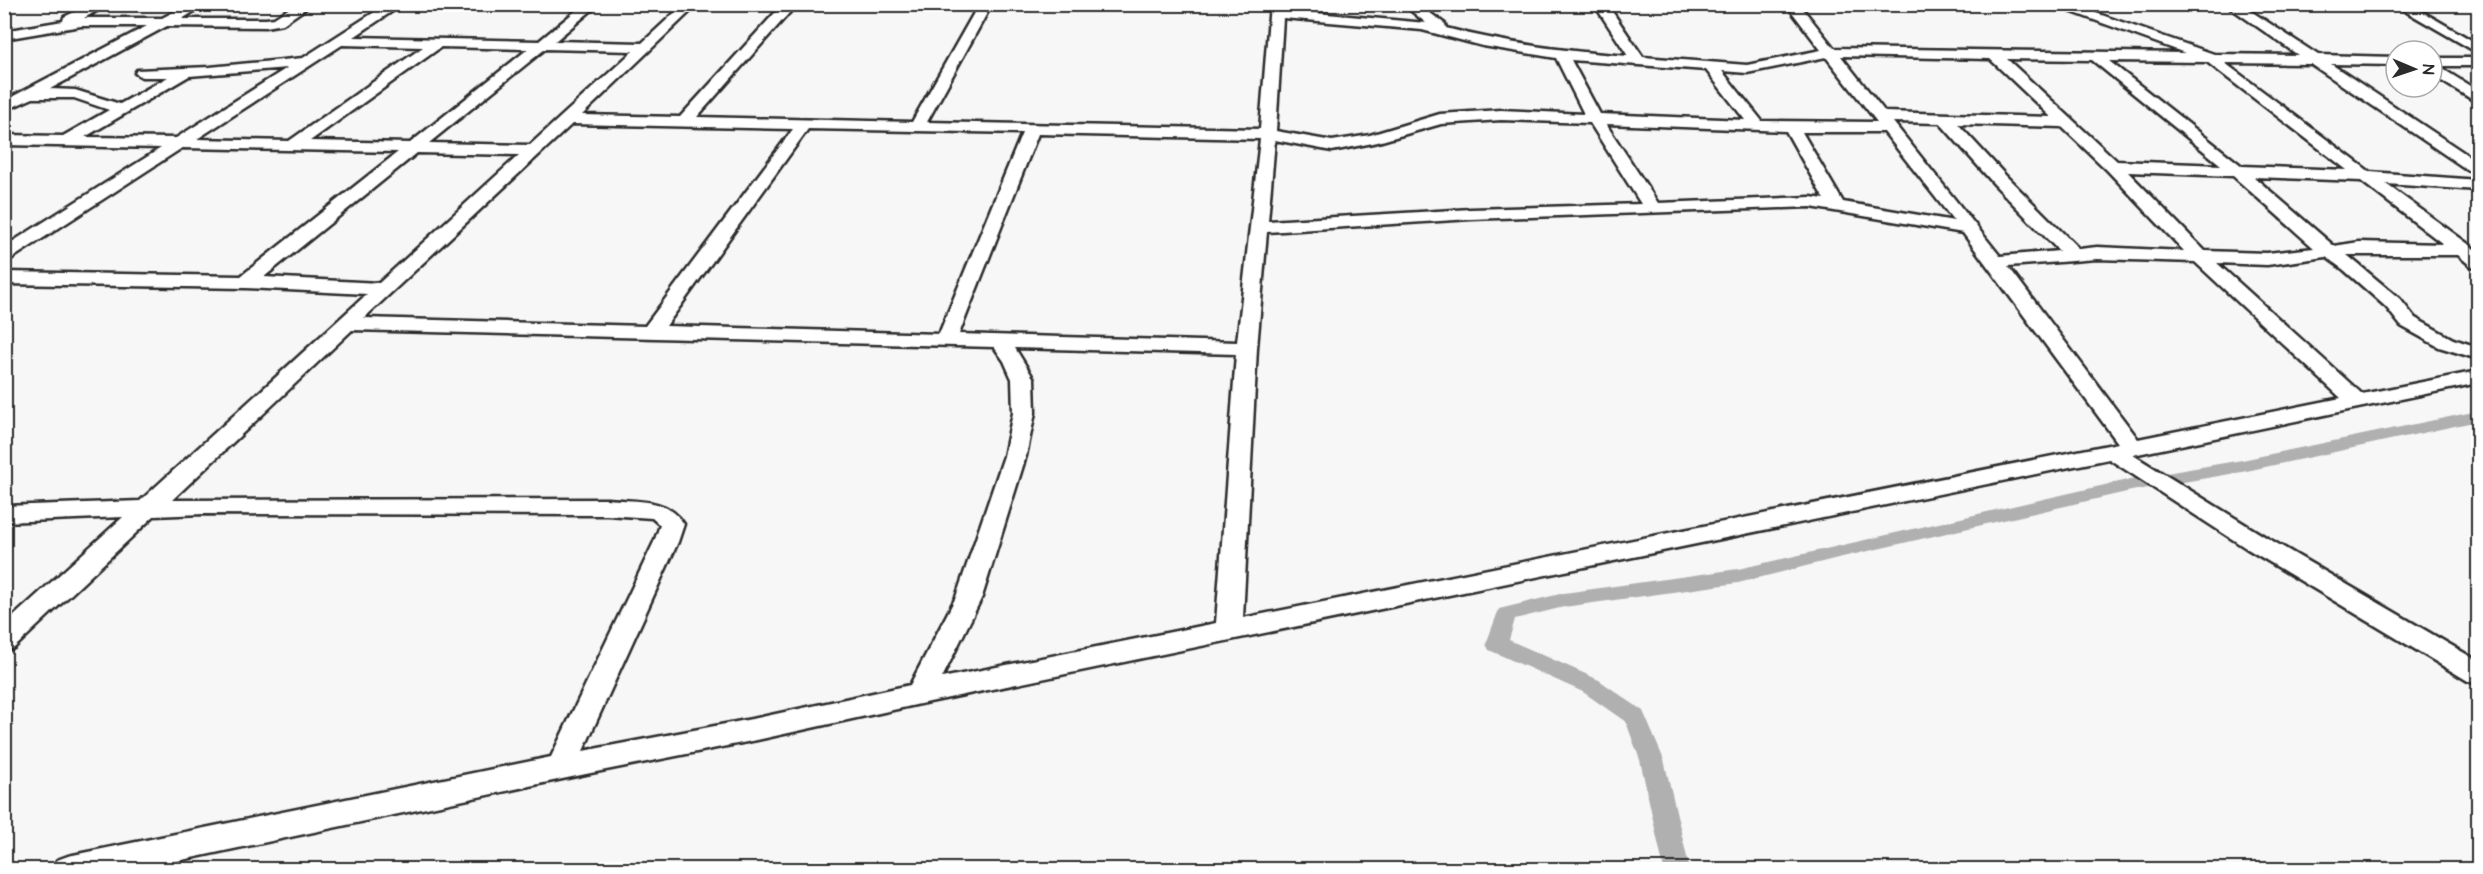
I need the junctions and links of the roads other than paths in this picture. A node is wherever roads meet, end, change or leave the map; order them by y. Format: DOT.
graph roads {
  1 [pos="103,4"];
  2 [pos="201,4"];
  3 [pos="306,4"];
  4 [pos="397,4"];
  5 [pos="593,4"];
  6 [pos="692,4"];
  7 [pos="791,4"];
  8 [pos="986,4"];
  9 [pos="1409,4"];
  10 [pos="1600,4"];
  11 [pos="1792,4"];
  12 [pos="2056,4"];
  13 [pos="2230,4"];
  14 [pos="2399,4"];
  15 [pos="1276,9"];
  16 [pos="164,23"];
  17 [pos="57,25"];
  18 [pos="1446,31"];
  19 [pos="4,35"];
  20 [pos="338,41"];
  21 [pos="438,44"];
  22 [pos="540,45"];
  23 [pos="645,47"];
  24 [pos="2478,49"];
  25 [pos="1829,52"];
  26 [pos="1561,55"];
  27 [pos="1994,55"];
  28 [pos="2096,57"];
  29 [pos="2209,57"];
  30 [pos="2313,60"];
  31 [pos="1639,61"];
  32 [pos="2384,61"];
  33 [pos="304,62"];
  34 [pos="2444,62"];
  35 [pos="2478,62"];
  36 [pos="1710,66"];
  37 [pos="187,72"];
  38 [pos="142,73"];
  39 [pos="2444,76"];
  40 [pos="31,93"];
  41 [pos="2478,97"];
  42 [pos="4,106"];
  43 [pos="122,109"];
  44 [pos="1594,118"];
  45 [pos="567,119"];
  46 [pos="1945,119"];
  47 [pos="684,122"];
  48 [pos="1885,122"];
  49 [pos="2066,122"];
  50 [pos="804,124"];
  51 [pos="1757,125"];
  52 [pos="917,126"];
  53 [pos="1791,127"];
  54 [pos="1032,129"];
  55 [pos="1268,134"];
  56 [pos="4,140"];
  57 [pos="64,141"];
  58 [pos="180,141"];
  59 [pos="295,144"];
  60 [pos="412,147"];
  61 [pos="532,150"];
  62 [pos="2113,166"];
  63 [pos="2478,169"];
  64 [pos="2239,172"];
  65 [pos="2363,176"];
  66 [pos="2478,184"];
  67 [pos="1836,205"];
  68 [pos="1652,208"];
  69 [pos="1258,228"];
  70 [pos="1969,229"];
  71 [pos="2470,250"];
  72 [pos="2329,251"];
  73 [pos="2073,254"];
  74 [pos="4,255"];
  75 [pos="2198,255"];
  76 [pos="1995,262"];
  77 [pos="2478,262"];
  78 [pos="4,278"];
  79 [pos="246,282"];
  80 [pos="384,289"];
  81 [pos="346,324"];
  82 [pos="652,331"];
  83 [pos="946,341"];
  84 [pos="1000,342"];
  85 [pos="1246,348"];
  86 [pos="2478,353"];
  87 [pos="2478,377"];
  88 [pos="2357,401"];
  89 [pos="2123,450"];
  90 [pos="147,509"];
  91 [pos="4,514"];
  92 [pos="1229,632"];
  93 [pos="4,641"];
  94 [pos="2478,674"];
  95 [pos="920,693"];
  96 [pos="561,767"];
  97 [pos="68,870"];
  1 -- 17 [label="street"];
  2 -- 16 [label="street"];
  3 -- 16 [label="street"];
  4 -- 20 [label="street"];
  5 -- 22 [label="street"];
  6 -- 23 [label="street"];
  7 -- 47 [label="street"];
  8 -- 52 [label="street"];
  9 -- 18 [label="street"];
  10 -- 31 [label="street"];
  11 -- 25 [label="street"];
  12 -- 29 [label="street"];
  13 -- 30 [label="street"];
  14 -- 24 [label="street"];
  15 -- 18 [label="street"];
  15 -- 55 [label="street"];
  16 -- 17 [label="street"];
  16 -- 40 [label="street"];
  17 -- 19 [label="street"];
  18 -- 26 [label="street"];
  20 -- 21 [label="street"];
  20 -- 33 [label="street"];
  21 -- 22 [label="street"];
  21 -- 59 [label="street"];
  22 -- 23 [label="street"];
  22 -- 60 [label="street"];
  23 -- 45 [label="street"];
  25 -- 27 [label="street"];
  25 -- 36 [label="street"];
  25 -- 48 [label="street"];
  26 -- 31 [label="street"];
  26 -- 44 [label="street"];
  27 -- 28 [label="street"];
  27 -- 49 [label="street"];
  28 -- 29 [label="street"];
  28 -- 64 [label="street"];
  29 -- 30 [label="street"];
  29 -- 65 [label="street"];
  30 -- 32 [label="street"];
  30 -- 63 [label="street"];
  31 -- 36 [label="street"];
  33 -- 37 [label="street"];
  33 -- 58 [label="street"];
  34 -- 35 [label="street"];
  36 -- 51 [label="street"];
  37 -- 38 [label="street"];
  37 -- 43 [label="street"];
  39 -- 41 [label="street"];
  40 -- 42 [label="street"];
  40 -- 43 [label="street"];
  43 -- 57 [label="street"];
  44 -- 51 [label="street"];
  44 -- 55 [label="street"];
  44 -- 68 [label="street"];
  45 -- 47 [label="street"];
  45 -- 61 [label="street"];
  46 -- 48 [label="street"];
  46 -- 49 [label="street"];
  46 -- 73 [label="street"];
  47 -- 50 [label="street"];
  48 -- 53 [label="street"];
  48 -- 70 [label="street"];
  49 -- 62 [label="street"];
  50 -- 52 [label="street"];
  50 -- 82 [label="street"];
  51 -- 53 [label="street"];
  52 -- 54 [label="street"];
  53 -- 67 [label="street"];
  54 -- 55 [label="street"];
  54 -- 83 [label="street"];
  55 -- 69 [label="street"];
  56 -- 57 [label="street"];
  57 -- 58 [label="street"];
  58 -- 59 [label="street"];
  58 -- 74 [label="street"];
  59 -- 60 [label="street"];
  60 -- 61 [label="street"];
  60 -- 79 [label="street"];
  61 -- 80 [label="street"];
  62 -- 64 [label="street"];
  62 -- 75 [label="street"];
  64 -- 65 [label="street"];
  64 -- 72 [label="street"];
  65 -- 66 [label="street"];
  65 -- 71 [label="street"];
  67 -- 68 [label="street"];
  67 -- 70 [label="street"];
  68 -- 69 [label="street"];
  69 -- 85 [label="street"];
  70 -- 76 [label="street"];
  71 -- 72 [label="street"];
  71 -- 77 [label="street"];
  72 -- 75 [label="street"];
  72 -- 86 [label="street"];
  73 -- 75 [label="street"];
  73 -- 76 [label="street"];
  75 -- 88 [label="street"];
  76 -- 89 [label="street"];
  78 -- 79 [label="street"];
  79 -- 80 [label="street"];
  80 -- 81 [label="street"];
  81 -- 82 [label="street"];
  81 -- 90 [label="street"];
  82 -- 83 [label="street"];
  83 -- 84 [label="street"];
  84 -- 85 [label="street"];
  84 -- 95 [label="street"];
  85 -- 92 [label="street"];
  87 -- 88 [label="street"];
  88 -- 89 [label="street"];
  89 -- 92 [label="street"];
  89 -- 94 [label="street"];
  90 -- 91 [label="street"];
  90 -- 93 [label="street"];
  90 -- 96 [label="street"];
  92 -- 95 [label="street"];
  95 -- 96 [label="street"];
  96 -- 97 [label="street"];
}
